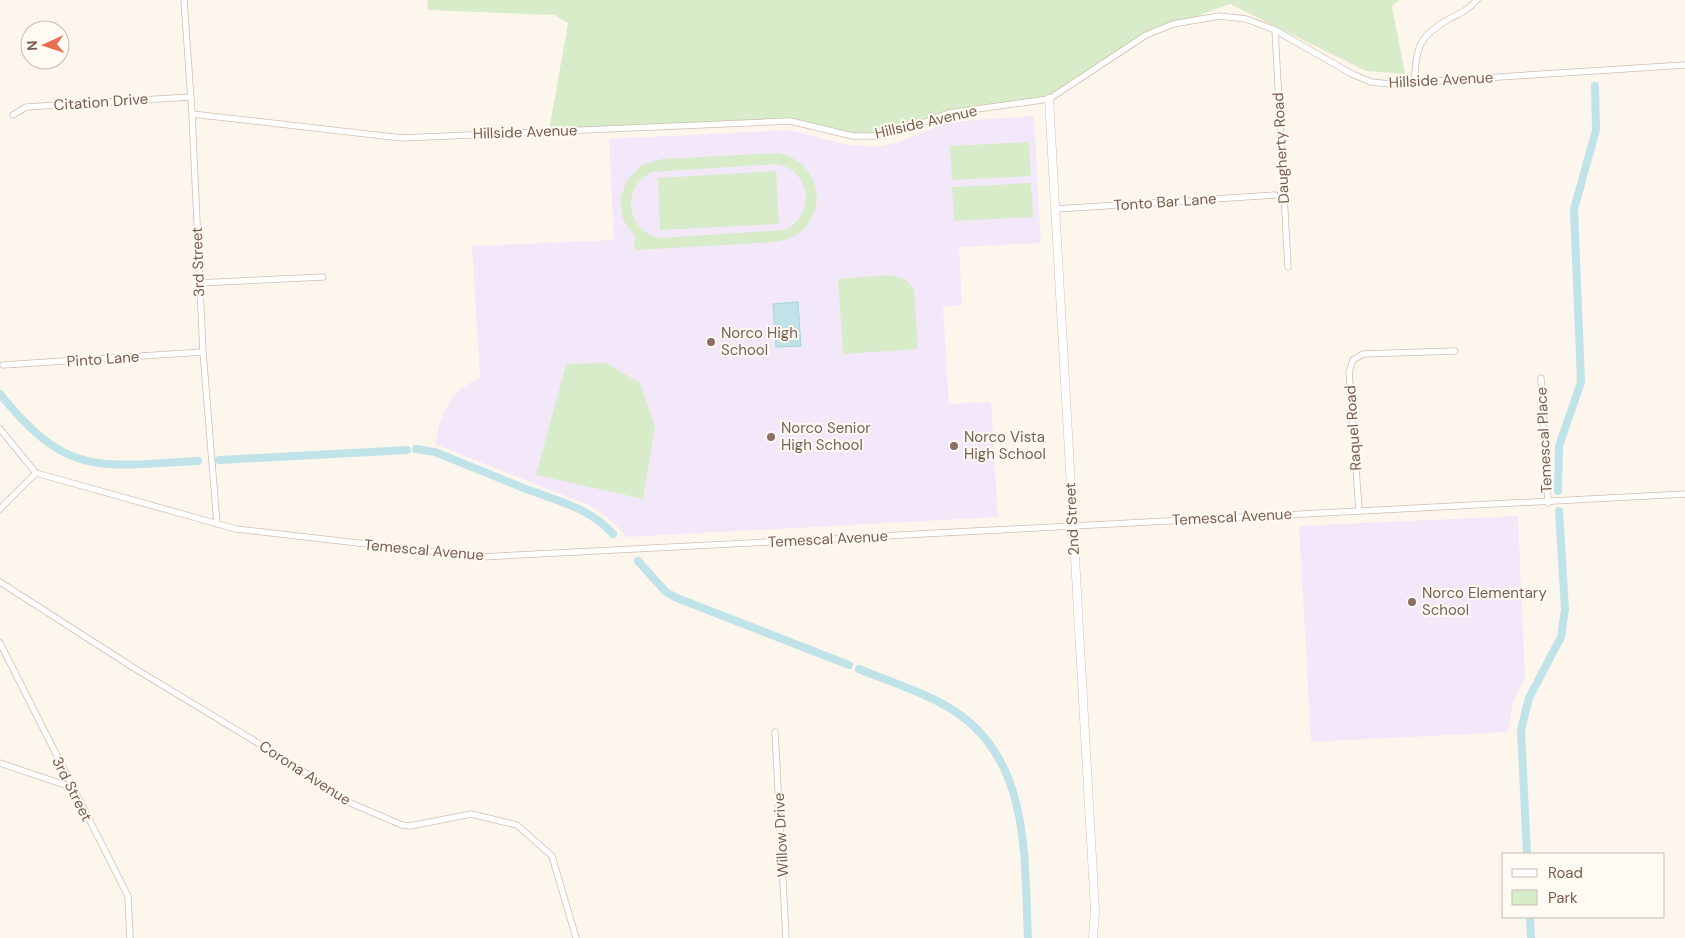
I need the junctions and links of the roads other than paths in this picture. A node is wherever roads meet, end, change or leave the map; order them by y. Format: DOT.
graph roads {
  1 [pos="184,0"];
  2 [pos="1477,0"];
  3 [pos="1275,30"];
  4 [pos="1685,65"];
  5 [pos="1414,83"];
  6 [pos="191,97"];
  7 [pos="1049,99"];
  8 [pos="13,114"];
  9 [pos="192,114"];
  10 [pos="1275,195"];
  11 [pos="1056,209"];
  12 [pos="1288,266"];
  13 [pos="323,277"];
  14 [pos="199,283"];
  15 [pos="1455,351"];
  16 [pos="202,352"];
  17 [pos="3,366"];
  18 [pos="1541,378"];
  19 [pos="0,430"];
  20 [pos="36,474"];
  21 [pos="1685,494"];
  22 [pos="1548,503"];
  23 [pos="0,510"];
  24 [pos="1358,510"];
  25 [pos="217,524"];
  26 [pos="1073,527"];
  27 [pos="0,582"];
  28 [pos="0,643"];
  29 [pos="775,732"];
  30 [pos="0,763"];
  31 [pos="71,787"];
  32 [pos="130,938"];
  33 [pos="576,938"];
  34 [pos="786,938"];
  35 [pos="1093,938"];
  1 -- 6 [label="street, 3rd Street"];
  2 -- 5 [label="street"];
  3 -- 5 [label="street, Hillside Avenue"];
  3 -- 7 [label="street, Hillside Avenue"];
  3 -- 12 [label="street, Daugherty Road"];
  4 -- 5 [label="street, Hillside Avenue"];
  6 -- 8 [label="street, Citation Drive"];
  6 -- 9 [label="street, 3rd Street"];
  7 -- 9 [label="street, Hillside Avenue"];
  7 -- 11 [label="street, 2nd Street"];
  9 -- 14 [label="street, 3rd Street"];
  10 -- 11 [label="street, Tonto Bar Lane"];
  11 -- 26 [label="street, 2nd Street"];
  13 -- 14 [label="street"];
  14 -- 16 [label="street, 3rd Street"];
  15 -- 24 [label="street, Raquel Road"];
  16 -- 17 [label="street, Pinto Lane"];
  16 -- 25 [label="street, 3rd Street"];
  18 -- 22 [label="street, Temescal Place"];
  19 -- 20 [label="street"];
  20 -- 23 [label="street"];
  20 -- 25 [label="street, Temescal Avenue"];
  21 -- 22 [label="street, Temescal Avenue"];
  22 -- 24 [label="street, Temescal Avenue"];
  24 -- 26 [label="street, Temescal Avenue"];
  25 -- 26 [label="street, Temescal Avenue"];
  26 -- 35 [label="street, 2nd Street"];
  27 -- 33 [label="street, Corona Avenue"];
  28 -- 31 [label="street, 3rd Street"];
  29 -- 34 [label="street, Willow Drive"];
  30 -- 31 [label="street"];
  31 -- 32 [label="street, 3rd Street"];
}
